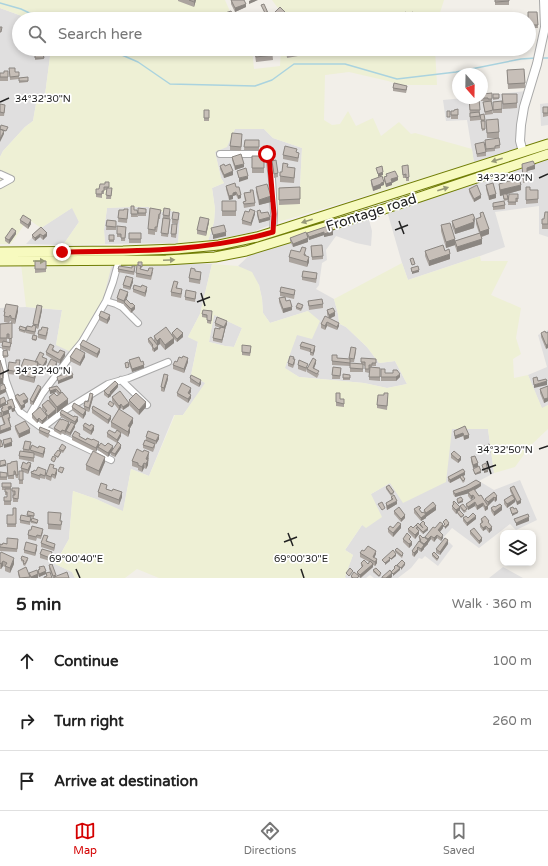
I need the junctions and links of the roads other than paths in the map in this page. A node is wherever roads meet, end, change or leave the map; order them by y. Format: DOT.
graph roads {
  1 [pos="544,0"];
  2 [pos="548,144"];
  3 [pos="523,152"];
  4 [pos="220,154"];
  5 [pos="548,154"];
  6 [pos="0,174"];
  7 [pos="0,186"];
  8 [pos="273,232"];
  9 [pos="257,237"];
  10 [pos="260,248"];
  11 [pos="0,252"];
  12 [pos="119,260"];
  13 [pos="0,261"];
  14 [pos="106,301"];
  15 [pos="138,323"];
  16 [pos="0,351"];
  17 [pos="168,362"];
  18 [pos="121,380"];
  19 [pos="147,405"];
  20 [pos="28,418"];
  21 [pos="42,428"];
  22 [pos="111,460"];
  1 -- 3 [label="street"];
  2 -- 3 [label="main road"];
  3 -- 8 [label="main road, one-way"];
  4 -- 8 [label="street"];
  10 -- 5 [label="main road, Frontage road, one-way"];
  6 -- 7 [label="street"];
  8 -- 9 [label="main road"];
  9 -- 10 [label="main road"];
  9 -- 11 [label="main road"];
  12 -- 10 [label="main road, Frontage road, one-way"];
  13 -- 12 [label="main road, Frontage road, one-way"];
  12 -- 14 [label="street"];
  14 -- 15 [label="street"];
  14 -- 20 [label="street"];
  16 -- 20 [label="street"];
  17 -- 18 [label="street"];
  18 -- 19 [label="street"];
  18 -- 21 [label="street"];
  20 -- 21 [label="street"];
  21 -- 22 [label="street"];
}
